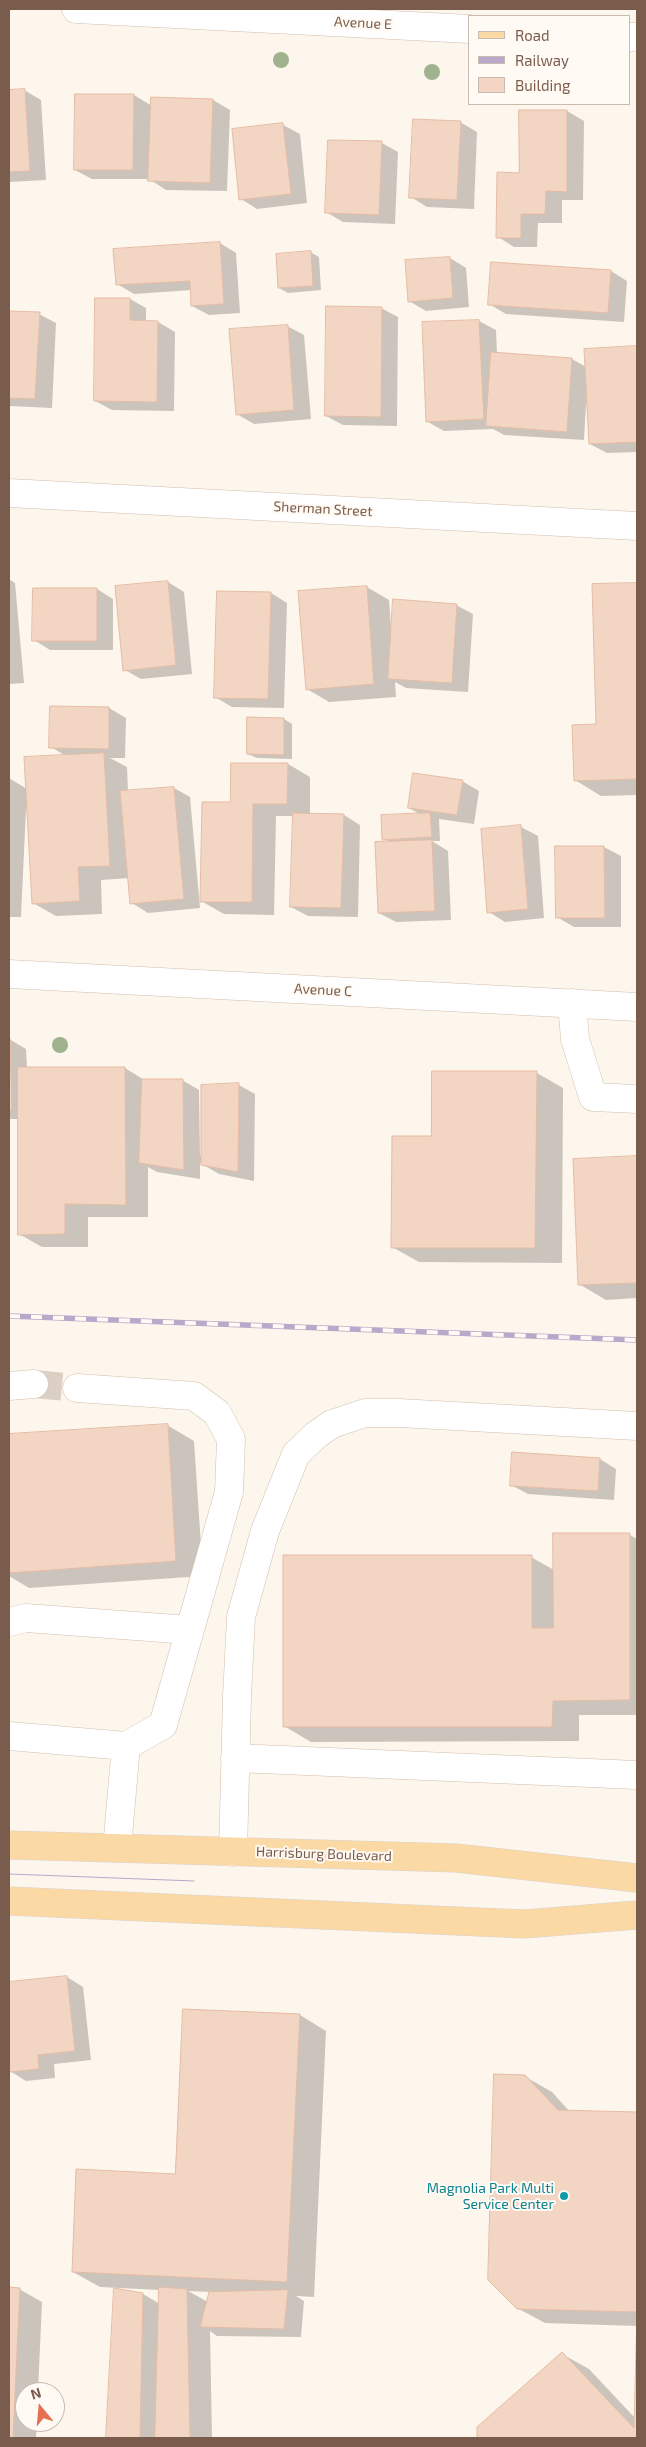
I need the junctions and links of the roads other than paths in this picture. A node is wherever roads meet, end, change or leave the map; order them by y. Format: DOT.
graph roads {
  1 [pos="76,9"];
  2 [pos="468,28"];
  3 [pos="9,493"];
  4 [pos="637,526"];
  5 [pos="9,974"];
  6 [pos="572,1003"];
  7 [pos="637,1007"];
  8 [pos="637,1099"];
  9 [pos="77,1388"];
  10 [pos="637,1426"];
  11 [pos="9,1622"];
  12 [pos="190,1630"];
  13 [pos="9,1736"];
  14 [pos="126,1746"];
  15 [pos="235,1758"];
  16 [pos="637,1776"];
  17 [pos="9,1845"];
  18 [pos="117,1848"];
  19 [pos="233,1852"];
  20 [pos="637,1878"];
  21 [pos="9,1901"];
  22 [pos="637,1915"];
  1 -- 2 [label="street, Avenue E"];
  3 -- 4 [label="street, Sherman Street"];
  5 -- 6 [label="street, Avenue C"];
  6 -- 7 [label="street, Avenue C"];
  6 -- 8 [label="street"];
  9 -- 12 [label="street"];
  10 -- 15 [label="street"];
  11 -- 12 [label="street"];
  12 -- 14 [label="street"];
  13 -- 14 [label="street"];
  14 -- 18 [label="street"];
  15 -- 16 [label="street"];
  15 -- 19 [label="street"];
  17 -- 18 [label="main road, Harrisburg Boulevard"];
  18 -- 19 [label="main road, Harrisburg Boulevard"];
  19 -- 20 [label="main road, Harrisburg Boulevard"];
  21 -- 22 [label="main road"];
}
